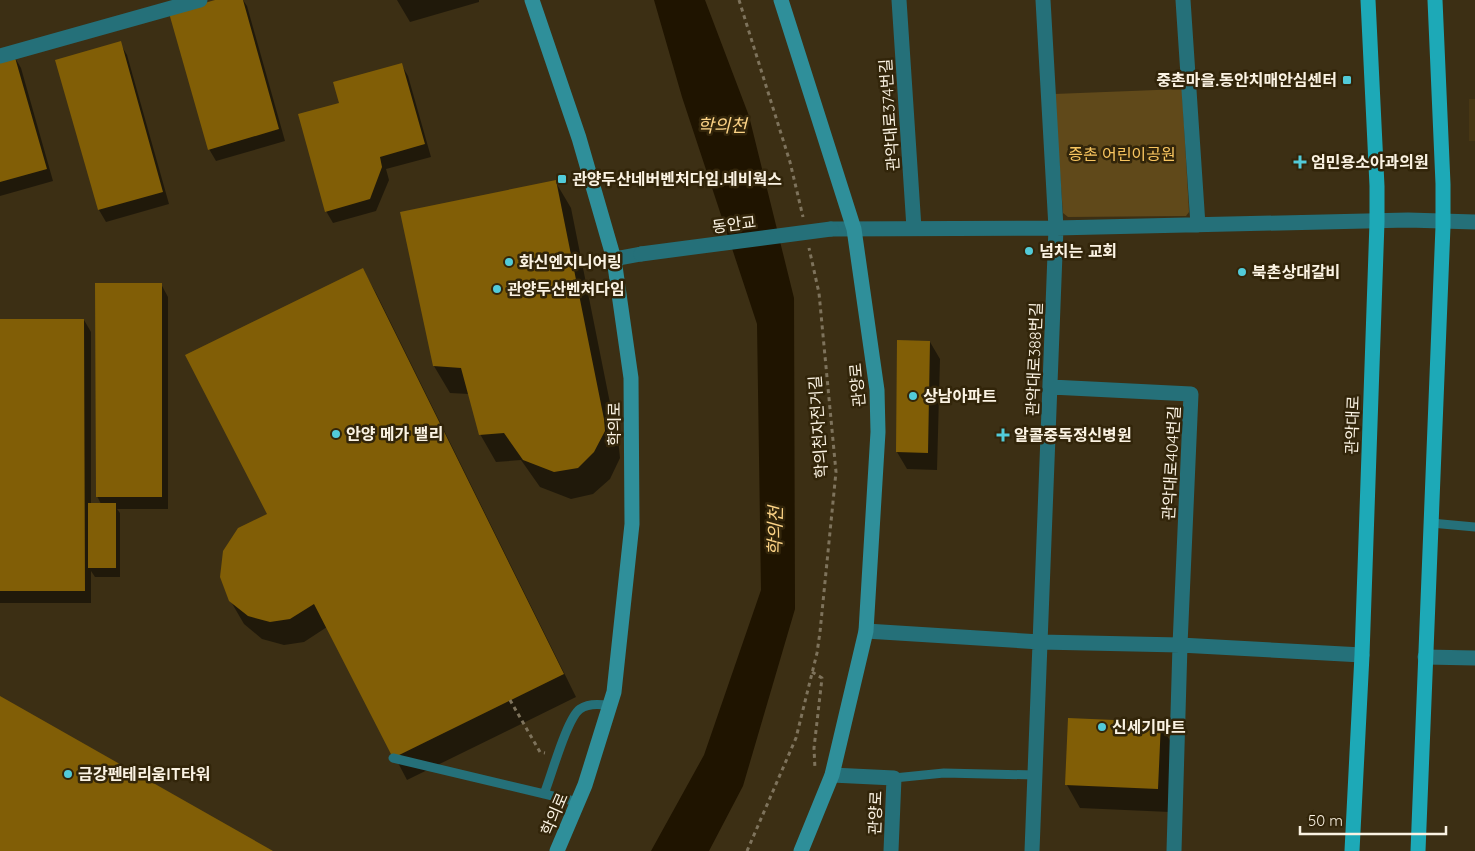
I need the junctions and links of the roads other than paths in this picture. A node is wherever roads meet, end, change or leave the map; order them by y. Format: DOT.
graph roads {
  1 [pos="200,0"];
  2 [pos="532,0"];
  3 [pos="781,0"];
  4 [pos="899,0"];
  5 [pos="1043,0"];
  6 [pos="1183,0"];
  7 [pos="1368,0"];
  8 [pos="1435,0"];
  9 [pos="0,56"];
  10 [pos="1442,221"];
  11 [pos="1377,222"];
  12 [pos="1475,222"];
  13 [pos="1198,225"];
  14 [pos="854,228"];
  15 [pos="914,228"];
  16 [pos="1056,228"];
  17 [pos="614,259"];
  18 [pos="1051,387"];
  19 [pos="1431,523"];
  20 [pos="1475,527"];
  21 [pos="866,631"];
  22 [pos="1040,642"];
  23 [pos="1180,645"];
  24 [pos="1362,655"];
  25 [pos="1426,657"];
  26 [pos="1475,658"];
  27 [pos="610,706"];
  28 [pos="393,758"];
  29 [pos="832,775"];
  30 [pos="1035,775"];
  31 [pos="894,778"];
  32 [pos="544,794"];
  33 [pos="578,802"];
  34 [pos="557,851"];
  35 [pos="801,851"];
  36 [pos="891,851"];
  37 [pos="1032,851"];
  38 [pos="1174,851"];
  39 [pos="1352,851"];
  40 [pos="1418,851"];
  1 -- 9 [label="street"];
  2 -- 17 [label="street, 학의로"];
  3 -- 14 [label="street, 관양로"];
  4 -- 15 [label="street, 관악대로374번길"];
  5 -- 16 [label="street"];
  6 -- 13 [label="street"];
  7 -- 11 [label="main road, 관악대로"];
  8 -- 10 [label="main road"];
  10 -- 11 [label="street"];
  10 -- 12 [label="street"];
  10 -- 19 [label="main road"];
  11 -- 13 [label="street"];
  11 -- 24 [label="main road, 관악대로"];
  13 -- 16 [label="street"];
  14 -- 15 [label="street"];
  14 -- 17 [label="street, 동안교, bridge"];
  14 -- 21 [label="street, 관양로"];
  15 -- 16 [label="street"];
  16 -- 18 [label="street, 관악대로388번길"];
  17 -- 27 [label="street, 학의로"];
  18 -- 22 [label="street, 관악대로388번길"];
  18 -- 23 [label="street, 관악대로404번길"];
  19 -- 20 [label="lane"];
  19 -- 25 [label="main road"];
  21 -- 22 [label="street"];
  21 -- 29 [label="street, 관양로"];
  22 -- 23 [label="street"];
  22 -- 30 [label="street"];
  23 -- 24 [label="street"];
  23 -- 38 [label="street, 관악대로404번길"];
  24 -- 39 [label="main road, 관악대로"];
  25 -- 26 [label="street"];
  25 -- 40 [label="main road"];
  27 -- 32 [label="lane"];
  27 -- 33 [label="street, 학의로"];
  28 -- 32 [label="lane"];
  29 -- 31 [label="street, 관양로"];
  29 -- 35 [label="street, 관양로"];
  30 -- 31 [label="lane"];
  30 -- 37 [label="street"];
  31 -- 36 [label="street, 관양로"];
  32 -- 33 [label="lane"];
  33 -- 34 [label="street, 학의로"];
}
